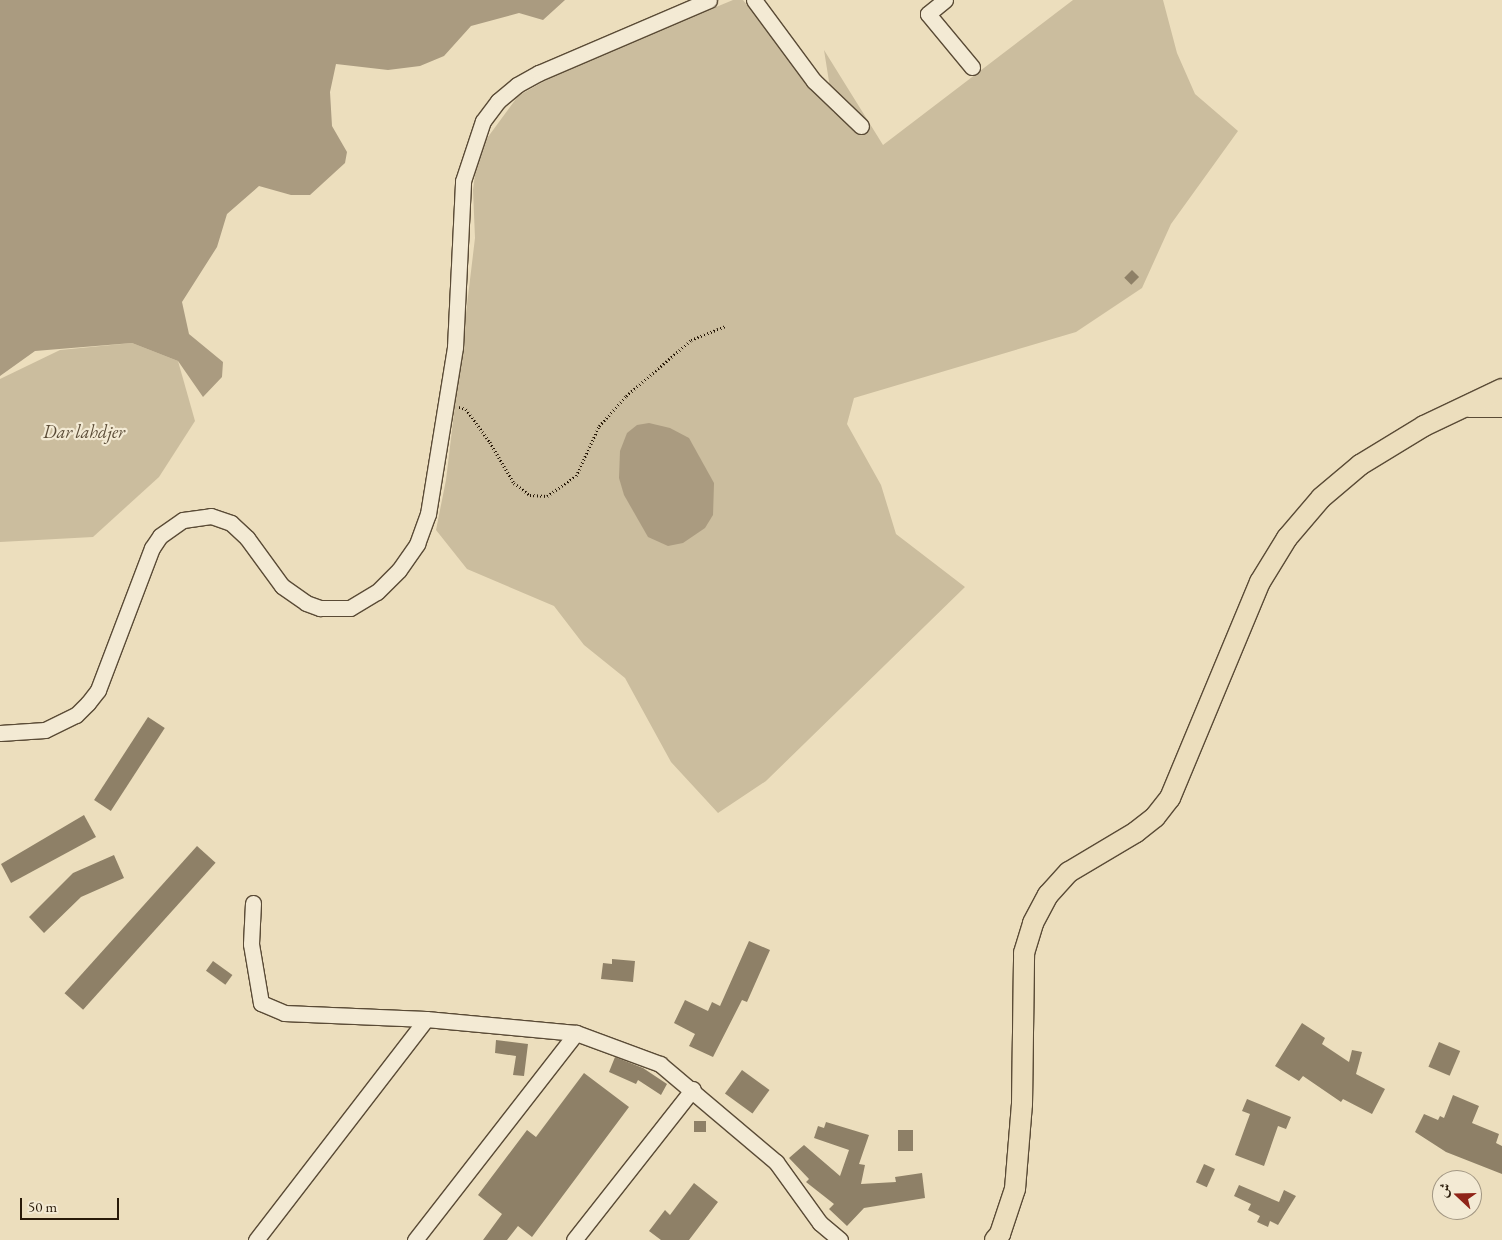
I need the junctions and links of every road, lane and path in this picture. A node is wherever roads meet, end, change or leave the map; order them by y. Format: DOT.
graph roads {
  1 [pos="709,0"];
  2 [pos="754,0"];
  3 [pos="945,0"];
  4 [pos="972,67"];
  5 [pos="861,126"];
  6 [pos="725,326"];
  7 [pos="1502,389"];
  8 [pos="446,402"];
  9 [pos="1502,407"];
  10 [pos="1464,408"];
  11 [pos="0,733"];
  12 [pos="254,903"];
  13 [pos="426,1020"];
  14 [pos="576,1033"];
  15 [pos="693,1089"];
  16 [pos="256,1240"];
  17 [pos="415,1240"];
  18 [pos="574,1240"];
  19 [pos="840,1240"];
  20 [pos="995,1240"];
  1 -- 8 [label="street"];
  2 -- 5 [label="street"];
  3 -- 4 [label="street"];
  6 -- 8 [label="path"];
  7 -- 10 [label="main road"];
  8 -- 11 [label="street"];
  9 -- 10 [label="main road"];
  10 -- 20 [label="main road"];
  12 -- 13 [label="street"];
  13 -- 14 [label="street"];
  13 -- 16 [label="street"];
  14 -- 15 [label="street"];
  14 -- 17 [label="street"];
  15 -- 18 [label="street"];
  15 -- 19 [label="street"];
}
